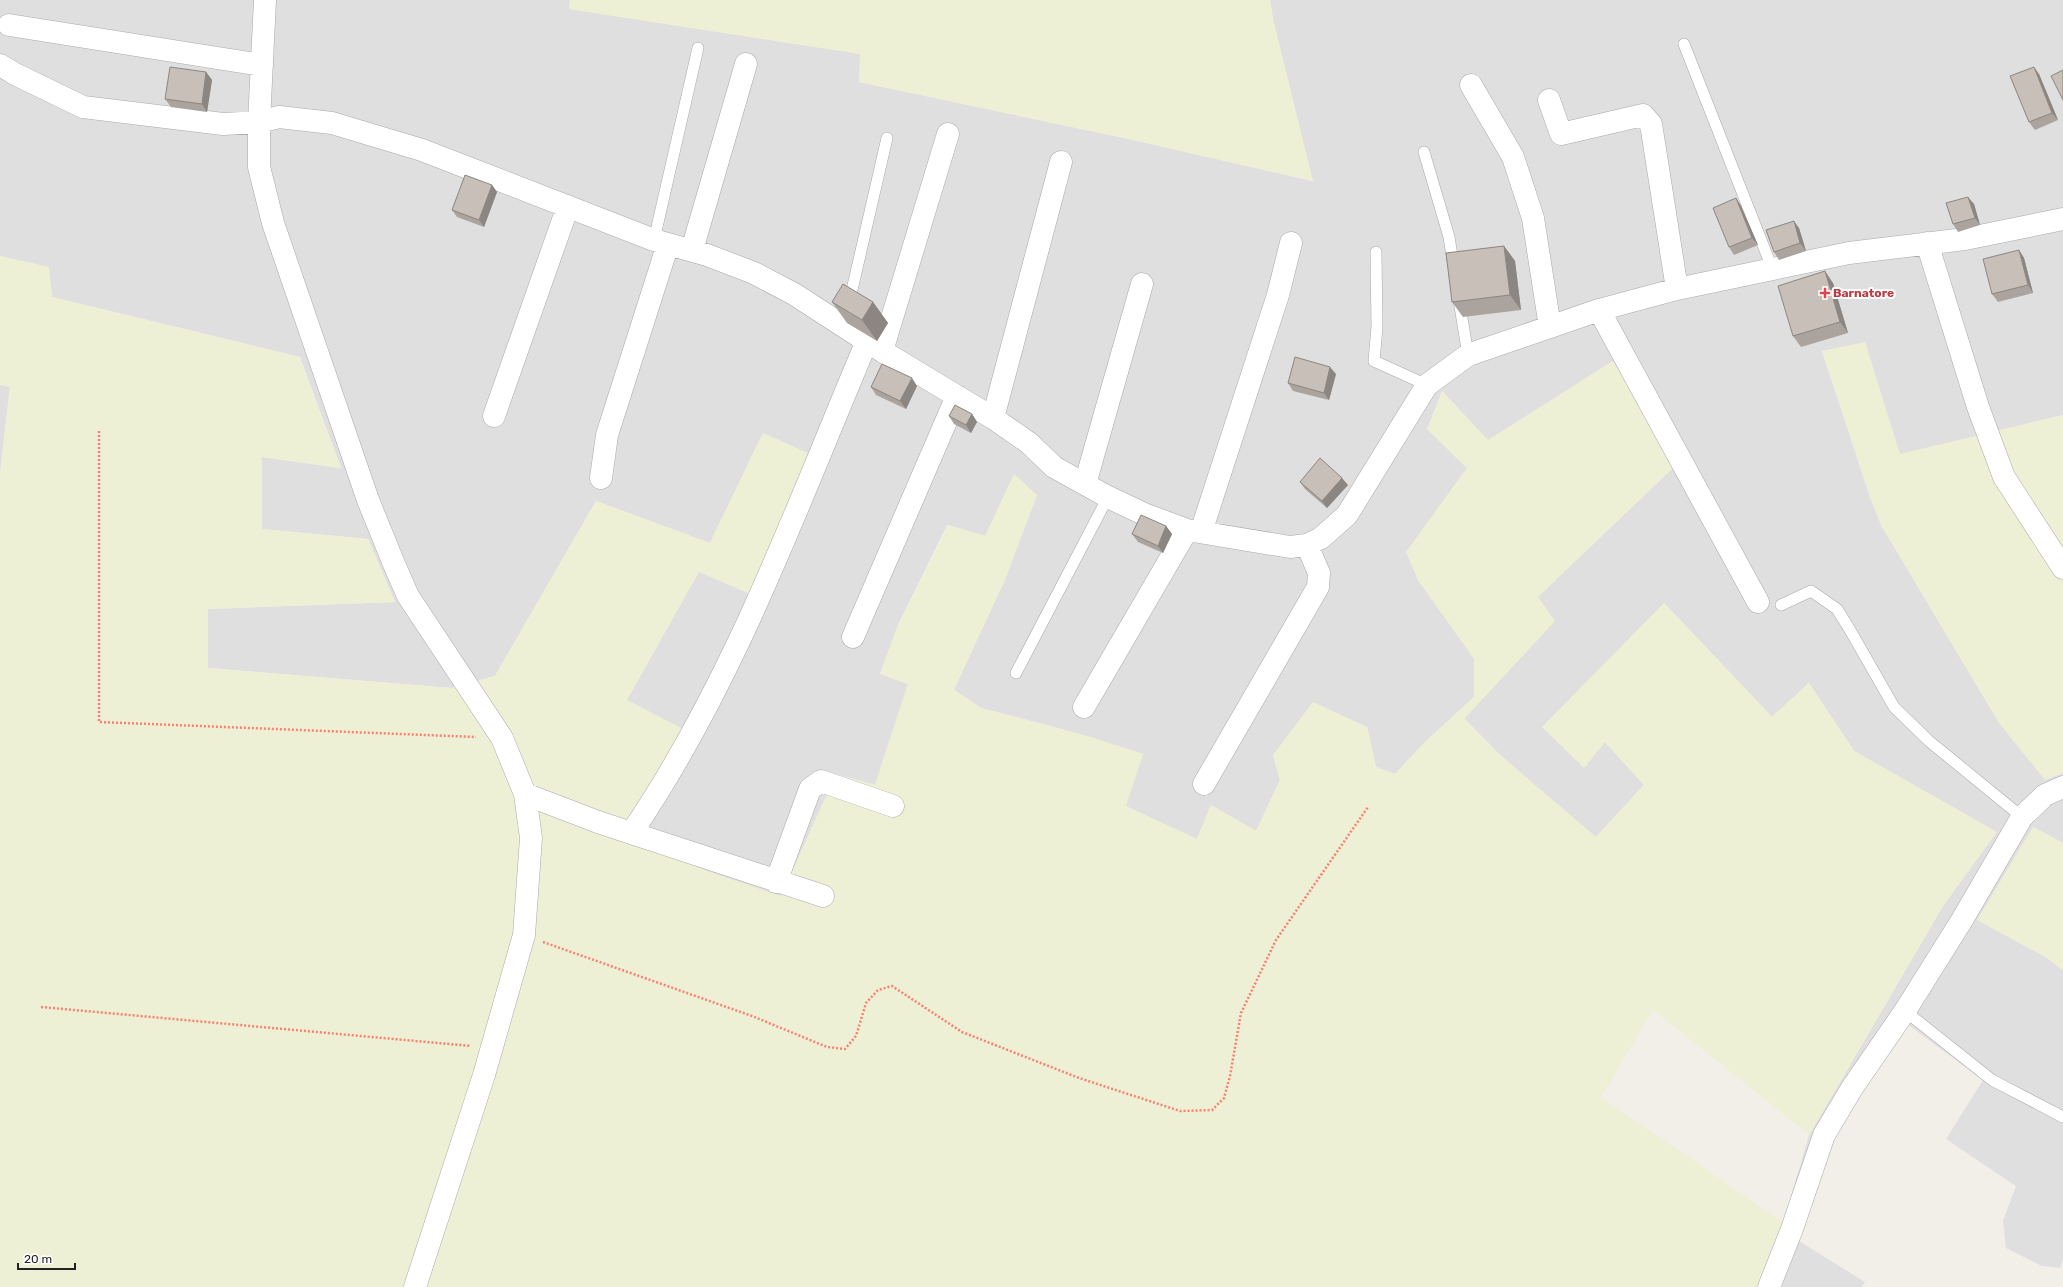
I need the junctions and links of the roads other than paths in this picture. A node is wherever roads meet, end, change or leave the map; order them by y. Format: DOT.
graph roads {
  1 [pos="265,0"];
  2 [pos="9,25"];
  3 [pos="1684,44"];
  4 [pos="698,48"];
  5 [pos="746,64"];
  6 [pos="0,65"];
  7 [pos="262,65"];
  8 [pos="1471,85"];
  9 [pos="1549,100"];
  10 [pos="259,122"];
  11 [pos="948,134"];
  12 [pos="887,138"];
  13 [pos="1424,152"];
  14 [pos="1061,162"];
  15 [pos="568,206"];
  16 [pos="2063,220"];
  17 [pos="661,242"];
  18 [pos="1291,243"];
  19 [pos="1927,243"];
  20 [pos="692,250"];
  21 [pos="1376,252"];
  22 [pos="1772,268"];
  23 [pos="1455,276"];
  24 [pos="1142,284"];
  25 [pos="1677,289"];
  26 [pos="1458,292"];
  27 [pos="1599,310"];
  28 [pos="845,318"];
  29 [pos="1550,327"];
  30 [pos="875,346"];
  31 [pos="1468,355"];
  32 [pos="1427,385"];
  33 [pos="957,396"];
  34 [pos="494,416"];
  35 [pos="993,418"];
  36 [pos="601,478"];
  37 [pos="1085,484"];
  38 [pos="1108,497"];
  39 [pos="1194,531"];
  40 [pos="1307,545"];
  41 [pos="2063,568"];
  42 [pos="1758,602"];
  43 [pos="1781,605"];
  44 [pos="853,637"];
  45 [pos="1016,673"];
  46 [pos="1084,707"];
  47 [pos="1204,784"];
  48 [pos="2063,787"];
  49 [pos="525,794"];
  50 [pos="893,806"];
  51 [pos="2022,817"];
  52 [pos="632,832"];
  53 [pos="776,882"];
  54 [pos="823,896"];
  55 [pos="1905,1011"];
  56 [pos="2063,1117"];
  57 [pos="414,1287"];
  58 [pos="1769,1287"];
  1 -- 7 [label="street"];
  2 -- 7 [label="street"];
  3 -- 22 [label="lane"];
  4 -- 17 [label="lane"];
  5 -- 20 [label="street"];
  6 -- 10 [label="street"];
  7 -- 10 [label="street"];
  8 -- 29 [label="street"];
  9 -- 25 [label="street"];
  10 -- 15 [label="street"];
  10 -- 49 [label="street"];
  11 -- 30 [label="street"];
  12 -- 28 [label="lane"];
  13 -- 23 [label="lane"];
  14 -- 35 [label="street"];
  15 -- 17 [label="street"];
  15 -- 34 [label="street"];
  16 -- 19 [label="street"];
  17 -- 20 [label="street"];
  17 -- 36 [label="street"];
  18 -- 39 [label="street"];
  19 -- 22 [label="street"];
  19 -- 41 [label="street"];
  20 -- 28 [label="street"];
  21 -- 32 [label="lane"];
  22 -- 25 [label="street"];
  24 -- 37 [label="street"];
  25 -- 27 [label="street"];
  26 -- 31 [label="lane"];
  27 -- 29 [label="street"];
  27 -- 42 [label="street"];
  28 -- 30 [label="street"];
  29 -- 31 [label="street"];
  30 -- 33 [label="street"];
  30 -- 52 [label="street"];
  31 -- 32 [label="street"];
  32 -- 40 [label="street"];
  33 -- 35 [label="street"];
  33 -- 44 [label="street"];
  35 -- 37 [label="street"];
  37 -- 38 [label="street"];
  38 -- 39 [label="street"];
  38 -- 45 [label="lane"];
  39 -- 40 [label="street"];
  39 -- 46 [label="street"];
  40 -- 47 [label="street"];
  43 -- 51 [label="lane"];
  48 -- 51 [label="street"];
  49 -- 52 [label="street"];
  49 -- 57 [label="street"];
  50 -- 53 [label="street"];
  51 -- 55 [label="street"];
  52 -- 53 [label="street"];
  53 -- 54 [label="street"];
  55 -- 56 [label="lane"];
  55 -- 58 [label="street"];
}
